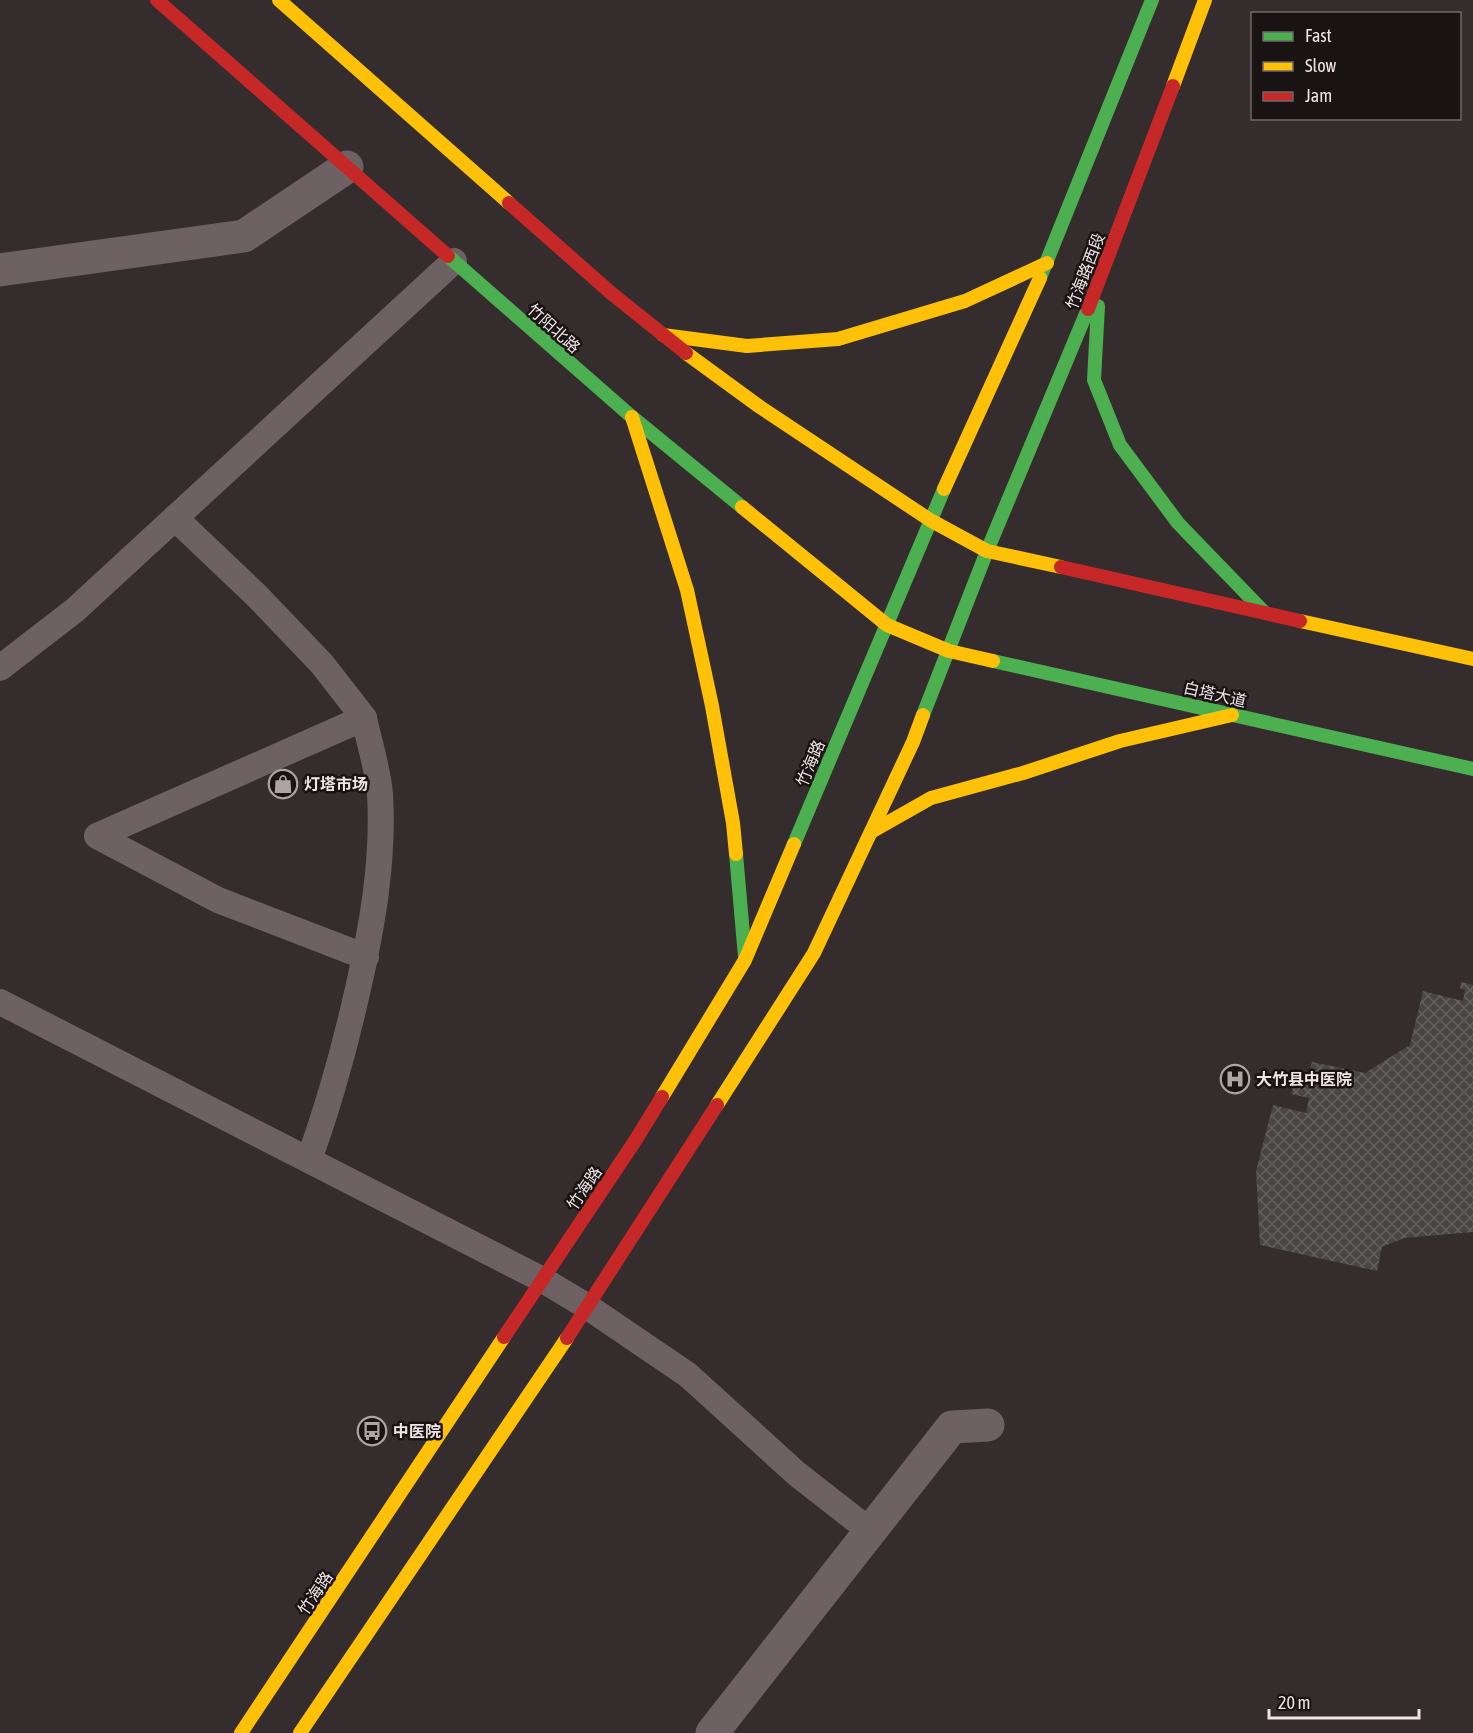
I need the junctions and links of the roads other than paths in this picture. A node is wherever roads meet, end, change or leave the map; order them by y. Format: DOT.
graph roads {
  1 [pos="157,0"];
  2 [pos="279,0"];
  3 [pos="1152,0"];
  4 [pos="1205,0"];
  5 [pos="346,167"];
  6 [pos="454,261"];
  7 [pos="1047,263"];
  8 [pos="0,270"];
  9 [pos="1099,282"];
  10 [pos="663,335"];
  11 [pos="632,417"];
  12 [pos="175,518"];
  13 [pos="930,520"];
  14 [pos="987,551"];
  15 [pos="1263,612"];
  16 [pos="888,625"];
  17 [pos="949,651"];
  18 [pos="1473,659"];
  19 [pos="0,668"];
  20 [pos="1232,715"];
  21 [pos="364,718"];
  22 [pos="1473,769"];
  23 [pos="871,832"];
  24 [pos="366,957"];
  25 [pos="746,960"];
  26 [pos="0,1002"];
  27 [pos="309,1160"];
  28 [pos="543,1280"];
  29 [pos="588,1307"];
  30 [pos="988,1425"];
  31 [pos="870,1531"];
  32 [pos="241,1733"];
  33 [pos="300,1733"];
  34 [pos="712,1733"];
  1 -- 5 [label="main road, 竹阳北路"];
  2 -- 10 [label="main road"];
  3 -- 7 [label="main road"];
  4 -- 9 [label="main road, 竹海路西段"];
  5 -- 6 [label="main road, 竹阳北路"];
  5 -- 8 [label="street"];
  6 -- 11 [label="main road, 竹阳北路"];
  6 -- 12 [label="lane"];
  7 -- 10 [label="main road"];
  7 -- 13 [label="main road"];
  9 -- 14 [label="main road, 竹海路西段"];
  9 -- 15 [label="main road"];
  10 -- 13 [label="main road"];
  11 -- 16 [label="main road, 竹阳北路"];
  11 -- 25 [label="main road"];
  12 -- 19 [label="lane"];
  12 -- 21 [label="lane"];
  13 -- 14 [label="main road"];
  13 -- 16 [label="main road, 竹海路"];
  14 -- 15 [label="main road"];
  14 -- 17 [label="main road, 竹海路西段"];
  15 -- 18 [label="main road"];
  16 -- 17 [label="main road, 竹阳北路"];
  16 -- 25 [label="main road, 竹海路"];
  17 -- 20 [label="main road, 白塔大道"];
  17 -- 23 [label="main road"];
  20 -- 22 [label="main road, 白塔大道"];
  20 -- 23 [label="main road"];
  21 -- 24 [label="lane"];
  21 -- 24 [label="lane"];
  23 -- 29 [label="main road"];
  24 -- 27 [label="lane"];
  25 -- 28 [label="main road, 竹海路"];
  26 -- 27 [label="lane"];
  27 -- 28 [label="lane"];
  28 -- 29 [label="lane"];
  28 -- 32 [label="main road, 竹海路"];
  29 -- 31 [label="lane"];
  29 -- 33 [label="main road"];
  30 -- 31 [label="street"];
  31 -- 34 [label="street"];
}
